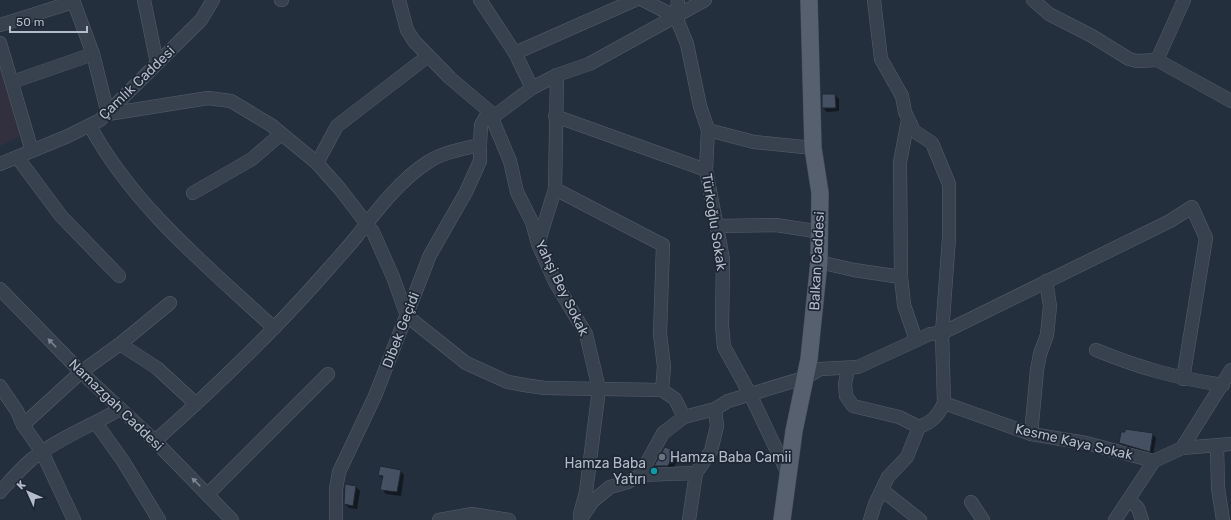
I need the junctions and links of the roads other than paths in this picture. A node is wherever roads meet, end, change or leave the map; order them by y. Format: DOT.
graph roads {
  1 [pos="144,0"];
  2 [pos="213,0"];
  3 [pos="399,0"];
  4 [pos="480,0"];
  5 [pos="635,0"];
  6 [pos="643,0"];
  7 [pos="678,0"];
  8 [pos="704,0"];
  9 [pos="809,0"];
  10 [pos="874,0"];
  11 [pos="1033,0"];
  12 [pos="1184,0"];
  13 [pos="73,1"];
  14 [pos="676,17"];
  15 [pos="0,25"];
  16 [pos="0,43"];
  17 [pos="93,54"];
  18 [pos="515,54"];
  19 [pos="428,56"];
  20 [pos="1157,60"];
  21 [pos="157,63"];
  22 [pos="557,75"];
  23 [pos="12,82"];
  24 [pos="532,88"];
  25 [pos="1231,101"];
  26 [pos="489,111"];
  27 [pos="108,114"];
  28 [pos="555,116"];
  29 [pos="908,120"];
  30 [pos="90,126"];
  31 [pos="708,130"];
  32 [pos="282,134"];
  33 [pos="480,145"];
  34 [pos="813,148"];
  35 [pos="32,151"];
  36 [pos="17,157"];
  37 [pos="317,163"];
  38 [pos="0,164"];
  39 [pos="706,170"];
  40 [pos="555,190"];
  41 [pos="193,193"];
  42 [pos="367,222"];
  43 [pos="717,226"];
  44 [pos="820,232"];
  45 [pos="538,244"];
  46 [pos="819,262"];
  47 [pos="120,276"];
  48 [pos="901,277"];
  49 [pos="1046,281"];
  50 [pos="1,294"];
  51 [pos="170,303"];
  52 [pos="407,316"];
  53 [pos="274,328"];
  54 [pos="942,333"];
  55 [pos="916,340"];
  56 [pos="120,344"];
  57 [pos="1096,350"];
  58 [pos="848,369"];
  59 [pos="1231,370"];
  60 [pos="81,372"];
  61 [pos="328,374"];
  62 [pos="807,377"];
  63 [pos="1183,379"];
  64 [pos="1223,386"];
  65 [pos="599,389"];
  66 [pos="662,390"];
  67 [pos="750,394"];
  68 [pos="2,395"];
  69 [pos="944,403"];
  70 [pos="196,404"];
  71 [pos="120,409"];
  72 [pos="715,409"];
  73 [pos="684,417"];
  74 [pos="96,423"];
  75 [pos="23,426"];
  76 [pos="919,427"];
  77 [pos="1031,434"];
  78 [pos="155,441"];
  79 [pos="1231,444"];
  80 [pos="1217,446"];
  81 [pos="1182,448"];
  82 [pos="42,452"];
  83 [pos="1154,461"];
  84 [pos="696,473"];
  85 [pos="640,475"];
  86 [pos="789,476"];
  87 [pos="882,490"];
  88 [pos="0,492"];
  89 [pos="208,494"];
  90 [pos="1129,500"];
  91 [pos="971,502"];
  92 [pos="74,520"];
  93 [pos="159,520"];
  94 [pos="232,520"];
  95 [pos="336,520"];
  96 [pos="439,520"];
  97 [pos="509,520"];
  98 [pos="579,520"];
  99 [pos="689,520"];
  100 [pos="782,520"];
  101 [pos="870,520"];
  102 [pos="920,520"];
  103 [pos="984,520"];
  104 [pos="1115,520"];
  105 [pos="1142,520"];
  106 [pos="1223,520"];
  1 -- 21 [label="street"];
  2 -- 21 [label="street, Çamlık Caddesi"];
  3 -- 19 [label="street"];
  4 -- 18 [label="street"];
  5 -- 18 [label="street"];
  6 -- 14 [label="street"];
  7 -- 14 [label="street"];
  8 -- 14 [label="street"];
  9 -- 34 [label="main road, Balkan Caddesi"];
  10 -- 29 [label="street"];
  11 -- 20 [label="street"];
  12 -- 20 [label="street"];
  13 -- 15 [label="street"];
  13 -- 17 [label="street"];
  14 -- 22 [label="street"];
  14 -- 31 [label="street, Türkoğlu Sokak"];
  16 -- 23 [label="street"];
  17 -- 23 [label="street"];
  17 -- 27 [label="street"];
  18 -- 24 [label="street"];
  19 -- 26 [label="street"];
  19 -- 37 [label="street"];
  20 -- 25 [label="street"];
  21 -- 27 [label="street, Çamlık Caddesi"];
  22 -- 24 [label="street"];
  22 -- 28 [label="street"];
  23 -- 35 [label="street"];
  24 -- 26 [label="street"];
  26 -- 33 [label="street, Dibek Geçidi"];
  26 -- 45 [label="street, Yahşi Bey Sokak"];
  27 -- 30 [label="street, Çamlık Caddesi"];
  27 -- 32 [label="street"];
  28 -- 39 [label="street"];
  28 -- 40 [label="street"];
  29 -- 48 [label="street"];
  29 -- 54 [label="street"];
  30 -- 35 [label="street, Çamlık Caddesi"];
  30 -- 53 [label="street"];
  31 -- 34 [label="street"];
  31 -- 39 [label="street, Türkoğlu Sokak"];
  32 -- 37 [label="street"];
  32 -- 41 [label="street"];
  33 -- 42 [label="street"];
  33 -- 52 [label="street, Dibek Geçidi"];
  34 -- 44 [label="main road, Balkan Caddesi"];
  35 -- 36 [label="street, Çamlık Caddesi"];
  36 -- 38 [label="street, Çamlık Caddesi"];
  36 -- 47 [label="street"];
  37 -- 42 [label="street"];
  39 -- 43 [label="street, Türkoğlu Sokak"];
  40 -- 45 [label="street"];
  40 -- 66 [label="street"];
  42 -- 52 [label="street"];
  42 -- 53 [label="street"];
  43 -- 44 [label="street"];
  43 -- 67 [label="street, Türkoğlu Sokak"];
  44 -- 46 [label="main road, Balkan Caddesi"];
  45 -- 65 [label="street, Yahşi Bey Sokak"];
  46 -- 48 [label="street"];
  46 -- 62 [label="main road, Balkan Caddesi"];
  48 -- 55 [label="street"];
  49 -- 54 [label="street"];
  49 -- 63 [label="street"];
  49 -- 77 [label="street"];
  60 -- 50 [label="street, Namazgah Caddesi, one-way"];
  51 -- 56 [label="street"];
  52 -- 65 [label="street"];
  52 -- 95 [label="street, Dibek Geçidi"];
  53 -- 70 [label="street"];
  54 -- 55 [label="street"];
  54 -- 69 [label="street"];
  55 -- 58 [label="street"];
  56 -- 60 [label="street"];
  56 -- 70 [label="street"];
  57 -- 63 [label="street"];
  58 -- 62 [label="street"];
  58 -- 76 [label="street"];
  59 -- 64 [label="street"];
  60 -- 71 [label="street, Namazgah Caddesi"];
  60 -- 75 [label="street"];
  61 -- 89 [label="street"];
  62 -- 67 [label="street"];
  62 -- 86 [label="main road, Balkan Caddesi"];
  63 -- 64 [label="street"];
  64 -- 81 [label="street"];
  65 -- 66 [label="street"];
  65 -- 98 [label="street, Yahşi Bey Sokak"];
  66 -- 73 [label="street"];
  67 -- 72 [label="street"];
  67 -- 86 [label="street, Türkoğlu Sokak"];
  68 -- 75 [label="street"];
  69 -- 76 [label="street"];
  69 -- 77 [label="street, Kesme Kaya Sokak"];
  70 -- 78 [label="street"];
  71 -- 74 [label="street"];
  71 -- 78 [label="street, Namazgah Caddesi"];
  72 -- 73 [label="street"];
  72 -- 84 [label="street"];
  73 -- 85 [label="street"];
  74 -- 82 [label="street"];
  74 -- 93 [label="street"];
  75 -- 82 [label="street"];
  76 -- 87 [label="street"];
  77 -- 83 [label="street, Kesme Kaya Sokak"];
  89 -- 78 [label="street, Namazgah Caddesi, one-way"];
  79 -- 80 [label="street"];
  80 -- 81 [label="street"];
  80 -- 106 [label="street"];
  81 -- 83 [label="street"];
  82 -- 88 [label="street"];
  82 -- 92 [label="street"];
  83 -- 90 [label="street"];
  84 -- 85 [label="street"];
  84 -- 99 [label="street"];
  85 -- 98 [label="street"];
  86 -- 100 [label="main road, Balkan Caddesi"];
  87 -- 101 [label="street"];
  87 -- 102 [label="street"];
  89 -- 94 [label="street, Namazgah Caddesi"];
  90 -- 104 [label="street"];
  90 -- 105 [label="street"];
  91 -- 103 [label="street"];
  96 -- 97 [label="street"];
}
